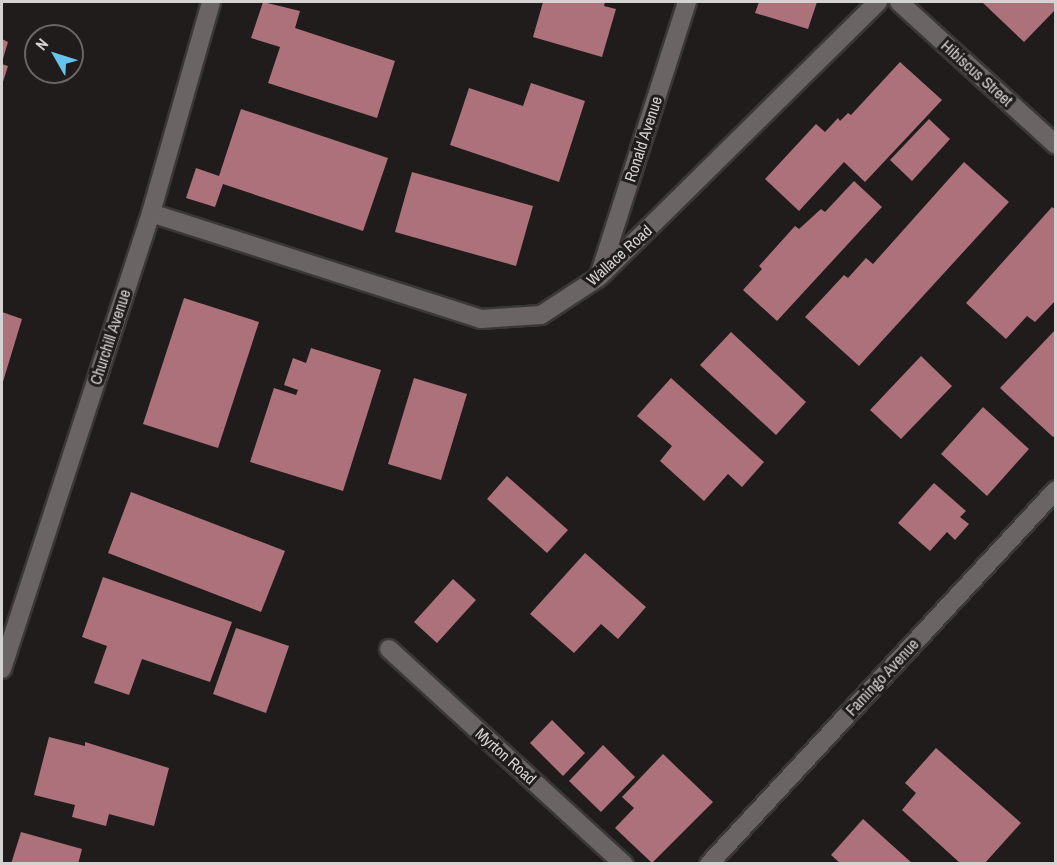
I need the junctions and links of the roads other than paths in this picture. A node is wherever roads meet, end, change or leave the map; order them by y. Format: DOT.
graph roads {
  1 [pos="211,2"];
  2 [pos="687,2"];
  3 [pos="878,2"];
  4 [pos="898,2"];
  5 [pos="1056,145"];
  6 [pos="151,213"];
  7 [pos="599,278"];
  8 [pos="1056,490"];
  9 [pos="389,649"];
  10 [pos="2,669"];
  11 [pos="624,864"];
  12 [pos="709,864"];
  1 -- 6 [label="street, Churchill Avenue"];
  2 -- 7 [label="street, Ronald Avenue"];
  3 -- 7 [label="street, Wallace Road"];
  4 -- 5 [label="street, Hibiscus Street"];
  6 -- 7 [label="street, Wallace Road"];
  6 -- 10 [label="street, Churchill Avenue"];
  8 -- 12 [label="street, Famingo Avenue"];
  9 -- 11 [label="street, Myrton Road"];
}
